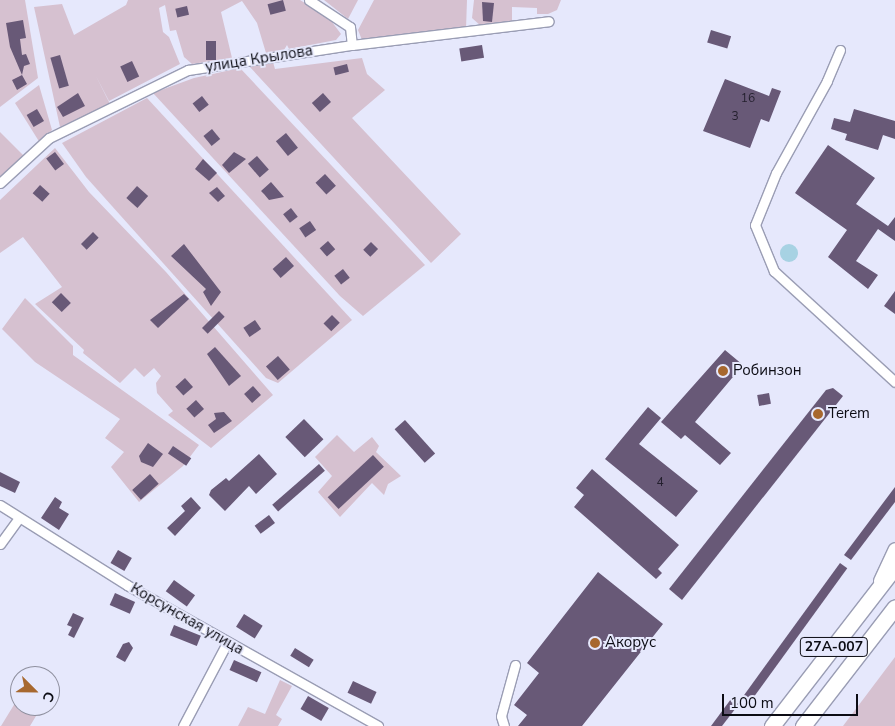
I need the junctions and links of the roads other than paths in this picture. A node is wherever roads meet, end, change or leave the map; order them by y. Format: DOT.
graph roads {
  1 [pos="309,0"];
  2 [pos="549,21"];
  3 [pos="352,45"];
  4 [pos="840,50"];
  5 [pos="0,183"];
  6 [pos="895,382"];
  7 [pos="0,505"];
  8 [pos="20,518"];
  9 [pos="0,544"];
  10 [pos="895,549"];
  11 [pos="895,567"];
  12 [pos="875,592"];
  13 [pos="892,612"];
  14 [pos="227,643"];
  15 [pos="515,665"];
  16 [pos="183,726"];
  17 [pos="378,726"];
  18 [pos="504,726"];
  19 [pos="772,726"];
  20 [pos="803,726"];
  1 -- 3 [label="street"];
  2 -- 3 [label="street, улица Крылова"];
  3 -- 5 [label="street, улица Крылова"];
  4 -- 6 [label="street"];
  7 -- 8 [label="street, Корсунская улица"];
  8 -- 9 [label="street"];
  8 -- 14 [label="street, Корсунская улица"];
  10 -- 12 [label="main road"];
  11 -- 12 [label="highway, 27А-007"];
  12 -- 19 [label="highway, 27А-007"];
  13 -- 20 [label="highway, 27А-007"];
  14 -- 16 [label="street"];
  14 -- 17 [label="street, Корсунская улица"];
  15 -- 18 [label="street"];
}
